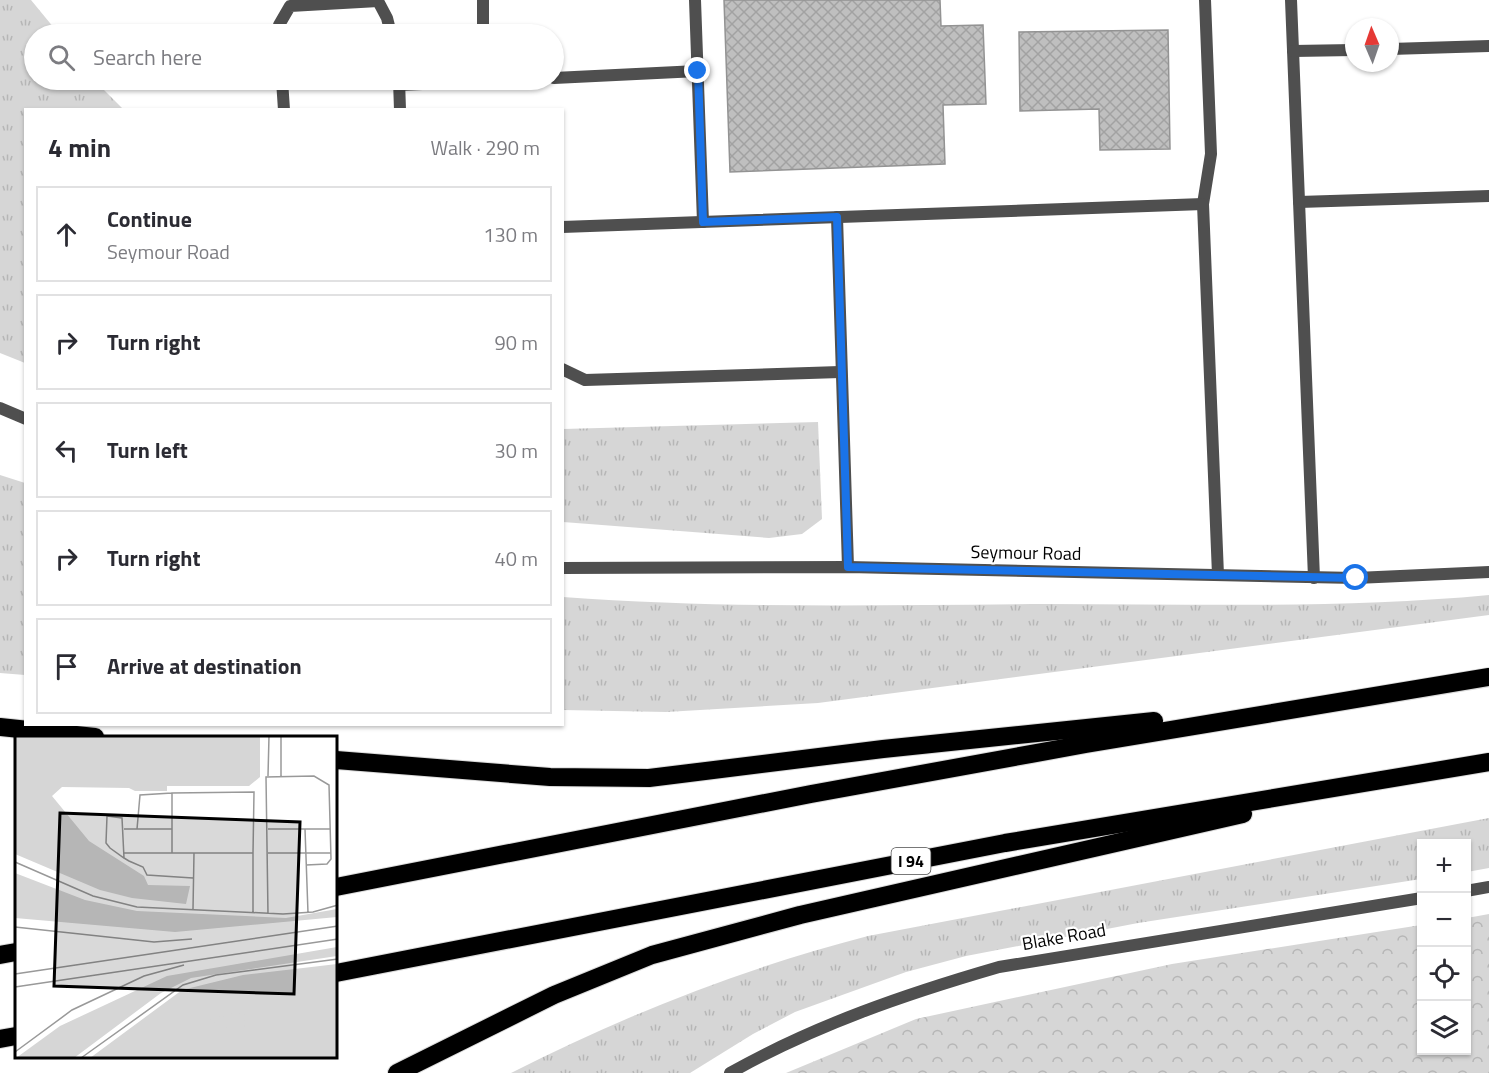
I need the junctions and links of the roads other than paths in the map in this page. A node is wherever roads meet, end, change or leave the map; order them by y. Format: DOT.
graph roads {
  1 [pos="483,0"];
  2 [pos="695,0"];
  3 [pos="1205,0"];
  4 [pos="1291,0"];
  5 [pos="280,24"];
  6 [pos="388,24"];
  7 [pos="483,24"];
  8 [pos="1489,46"];
  9 [pos="1399,49"];
  10 [pos="1345,50"];
  11 [pos="1293,51"];
  12 [pos="698,71"];
  13 [pos="564,78"];
  14 [pos="283,90"];
  15 [pos="399,90"];
  16 [pos="284,108"];
  17 [pos="400,108"];
  18 [pos="1489,196"];
  19 [pos="1299,202"];
  20 [pos="1203,204"];
  21 [pos="837,217"];
  22 [pos="703,222"];
  23 [pos="564,226"];
  24 [pos="564,370"];
  25 [pos="840,372"];
  26 [pos="0,408"];
  27 [pos="24,418"];
  28 [pos="848,567"];
  29 [pos="564,568"];
  30 [pos="1489,572"];
  31 [pos="1218,576"];
  32 [pos="1314,578"];
  33 [pos="1489,677"];
  34 [pos="1350,700"];
  35 [pos="0,727"];
  36 [pos="86,736"];
  37 [pos="338,760"];
  38 [pos="1489,762"];
  39 [pos="1437,770"];
  40 [pos="338,887"];
  41 [pos="1489,887"];
  42 [pos="1471,890"];
  43 [pos="1417,899"];
  44 [pos="15,952"];
  45 [pos="0,955"];
  46 [pos="338,973"];
  47 [pos="15,1036"];
  48 [pos="0,1039"];
  49 [pos="397,1073"];
  50 [pos="730,1073"];
  1 -- 7 [label="street"];
  2 -- 12 [label="street"];
  3 -- 20 [label="street"];
  4 -- 11 [label="street"];
  5 -- 6 [label="street"];
  8 -- 9 [label="street"];
  10 -- 11 [label="street"];
  11 -- 19 [label="street"];
  12 -- 13 [label="street"];
  12 -- 22 [label="street"];
  14 -- 16 [label="street"];
  15 -- 17 [label="street"];
  18 -- 19 [label="street"];
  19 -- 32 [label="street"];
  20 -- 21 [label="street"];
  20 -- 31 [label="street"];
  21 -- 22 [label="street"];
  21 -- 25 [label="street"];
  22 -- 23 [label="street"];
  24 -- 25 [label="street"];
  25 -- 28 [label="street"];
  26 -- 27 [label="street"];
  28 -- 29 [label="street, Seymour Road"];
  28 -- 31 [label="street, Seymour Road"];
  30 -- 32 [label="street, Seymour Road"];
  31 -- 32 [label="street, Seymour Road"];
  33 -- 34 [label="highway"];
  34 -- 37 [label="highway"];
  34 -- 40 [label="highway"];
  35 -- 36 [label="highway"];
  38 -- 39 [label="highway, I 94"];
  39 -- 46 [label="highway, I 94"];
  39 -- 49 [label="highway"];
  41 -- 42 [label="street"];
  43 -- 50 [label="street, Blake Road"];
  44 -- 45 [label="highway"];
  47 -- 48 [label="highway"];
}
